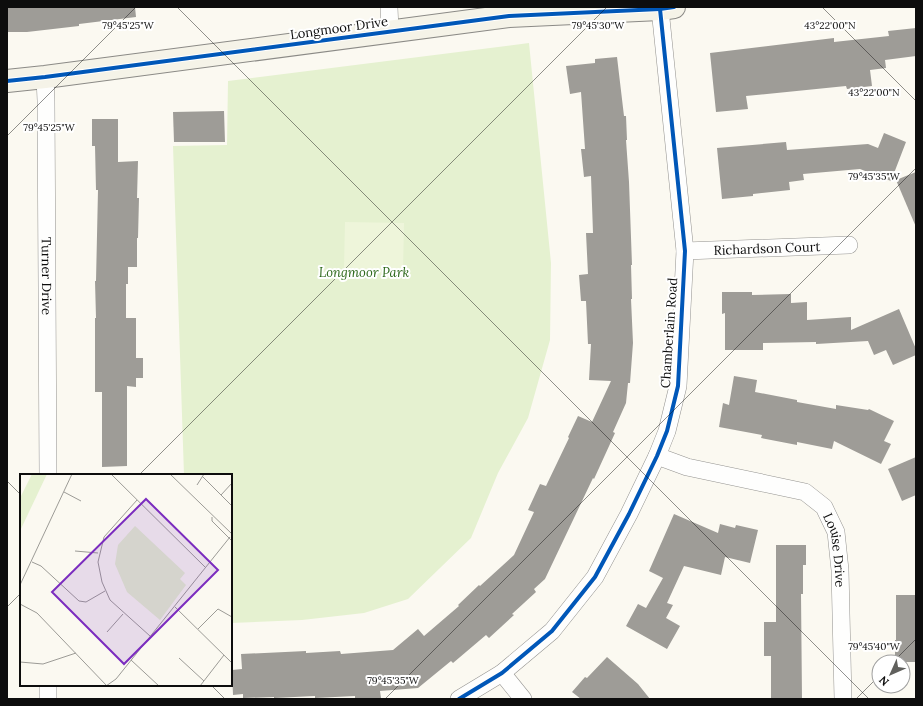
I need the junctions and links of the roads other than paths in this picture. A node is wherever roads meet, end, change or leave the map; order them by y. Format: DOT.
graph roads {
  1 [pos="389,7"];
  2 [pos="667,8"];
  3 [pos="390,31"];
  4 [pos="45,77"];
  5 [pos="7,81"];
  6 [pos="849,245"];
  7 [pos="685,251"];
  8 [pos="657,456"];
  9 [pos="48,474"];
  10 [pos="502,672"];
  11 [pos="48,686"];
  12 [pos="48,699"];
  13 [pos="459,699"];
  14 [pos="523,699"];
  15 [pos="843,699"];
  1 -- 3 [label="street"];
  2 -- 3 [label="street, Longmoor Drive"];
  2 -- 7 [label="street, Chamberlain Road"];
  3 -- 4 [label="street, Longmoor Drive"];
  4 -- 5 [label="street, Longmoor Drive"];
  4 -- 9 [label="street, Turner Drive"];
  6 -- 7 [label="street, Richardson Court"];
  7 -- 8 [label="street, Chamberlain Road"];
  8 -- 10 [label="street, Chamberlain Road"];
  8 -- 15 [label="street, Louise Drive"];
  10 -- 13 [label="street, Chamberlain Road"];
  10 -- 14 [label="street"];
  11 -- 12 [label="street"];
}
